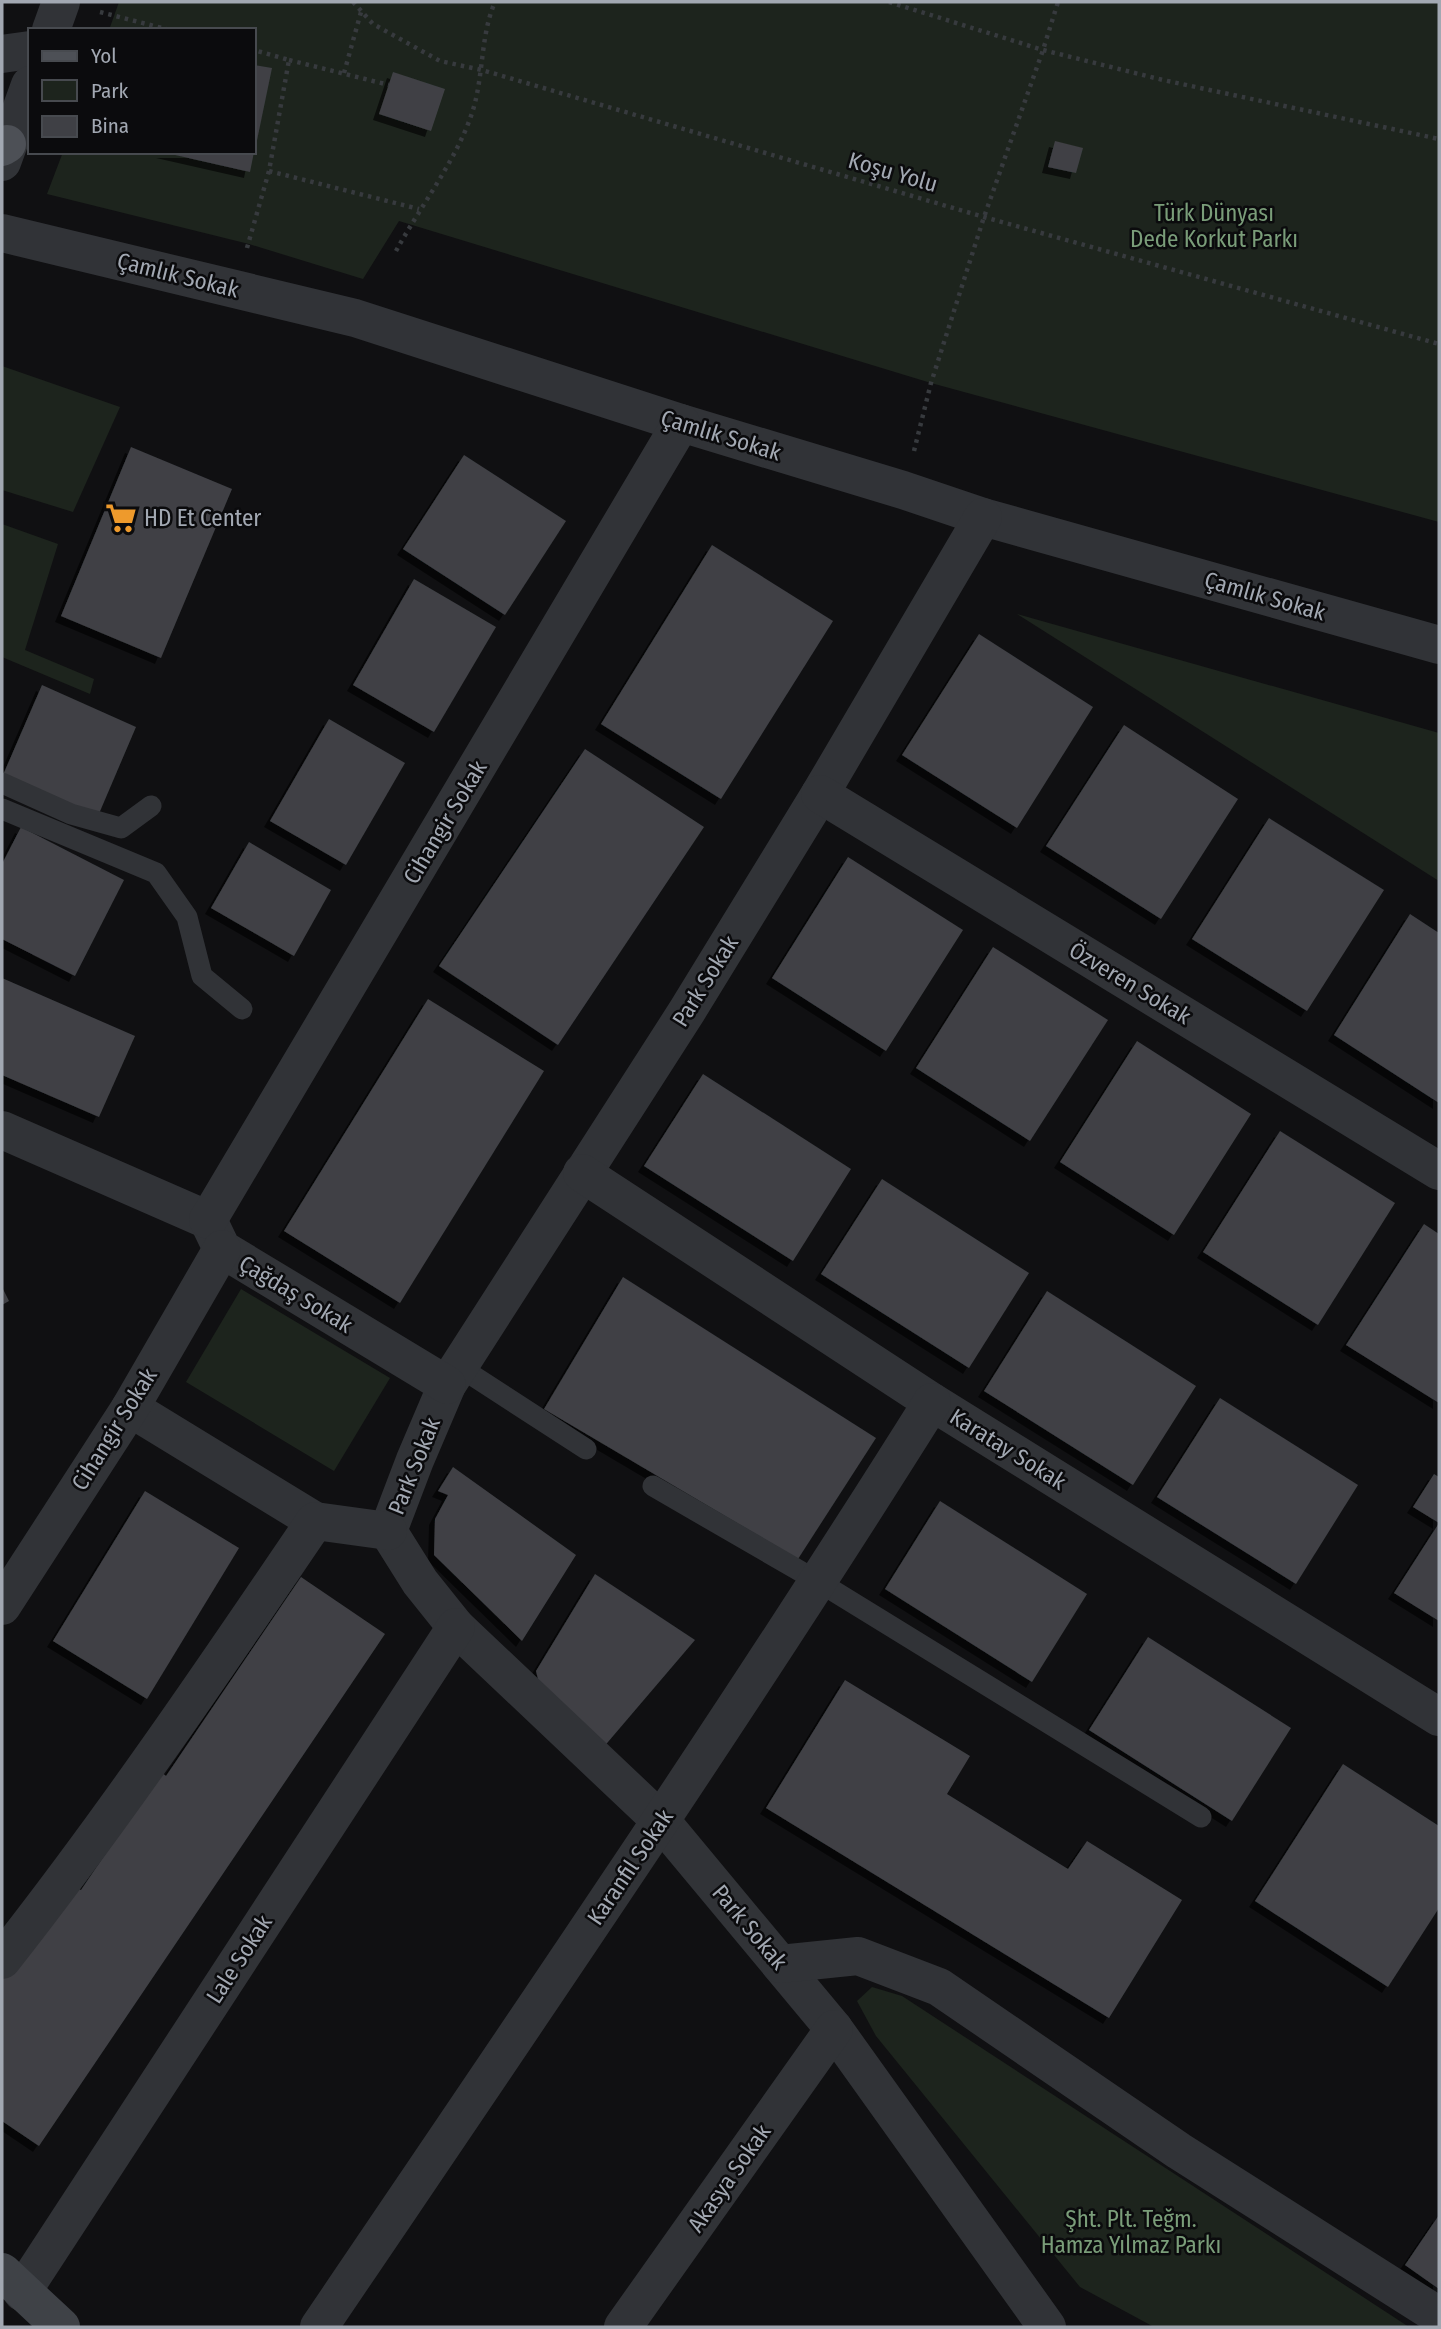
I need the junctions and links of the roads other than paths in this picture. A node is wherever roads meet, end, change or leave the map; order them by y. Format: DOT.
graph roads {
  1 [pos="76,6"];
  2 [pos="53,28"];
  3 [pos="28,50"];
  4 [pos="2,54"];
  5 [pos="28,90"];
  6 [pos="4,151"];
  7 [pos="2,233"];
  8 [pos="681,423"];
  9 [pos="983,517"];
  10 [pos="1439,645"];
  11 [pos="2,783"];
  12 [pos="820,794"];
  13 [pos="151,806"];
  14 [pos="2,809"];
  15 [pos="242,1009"];
  16 [pos="2,1130"];
  17 [pos="1439,1171"];
  18 [pos="582,1173"];
  19 [pos="215,1235"];
  20 [pos="452,1376"];
  21 [pos="932,1402"];
  22 [pos="130,1408"];
  23 [pos="586,1449"];
  24 [pos="653,1486"];
  25 [pos="315,1521"];
  26 [pos="388,1531"];
  27 [pos="819,1582"];
  28 [pos="2,1606"];
  29 [pos="456,1627"];
  30 [pos="1439,1717"];
  31 [pos="1201,1817"];
  32 [pos="661,1821"];
  33 [pos="2,1960"];
  34 [pos="780,1964"];
  35 [pos="834,2029"];
  36 [pos="12,2282"];
  37 [pos="1439,2316"];
  38 [pos="61,2327"];
  39 [pos="319,2327"];
  40 [pos="623,2327"];
  41 [pos="1047,2327"];
  1 -- 2 [label="street"];
  3 -- 4 [label="street"];
  5 -- 6 [label="street"];
  7 -- 8 [label="street, Çamlık Sokak"];
  8 -- 9 [label="street, Çamlık Sokak"];
  8 -- 19 [label="street, Cihangir Sokak"];
  9 -- 10 [label="street, Çamlık Sokak"];
  9 -- 12 [label="street, Park Sokak"];
  11 -- 13 [label="lane"];
  12 -- 17 [label="street, Özveren Sokak"];
  12 -- 18 [label="street, Park Sokak"];
  14 -- 15 [label="lane"];
  16 -- 19 [label="street, Çağdaş Sokak"];
  18 -- 20 [label="street, Park Sokak"];
  18 -- 21 [label="street, Karatay Sokak"];
  19 -- 20 [label="street, Çağdaş Sokak"];
  19 -- 22 [label="street, Cihangir Sokak"];
  20 -- 23 [label="lane"];
  20 -- 26 [label="street, Park Sokak"];
  21 -- 27 [label="street, Karanfil Sokak"];
  21 -- 30 [label="street, Karatay Sokak"];
  22 -- 25 [label="street"];
  22 -- 28 [label="street, Cihangir Sokak"];
  24 -- 27 [label="lane"];
  25 -- 26 [label="street"];
  25 -- 33 [label="street"];
  26 -- 29 [label="street, Park Sokak"];
  27 -- 31 [label="lane"];
  27 -- 32 [label="street, Karanfil Sokak"];
  29 -- 32 [label="street, Park Sokak"];
  29 -- 36 [label="street, Lale Sokak"];
  32 -- 34 [label="street, Park Sokak"];
  32 -- 39 [label="street, Karanfil Sokak"];
  34 -- 35 [label="street, Park Sokak"];
  34 -- 37 [label="street"];
  35 -- 40 [label="street, Akasya Sokak"];
  35 -- 41 [label="street, Park Sokak"];
  36 -- 38 [label="main road"];
}
